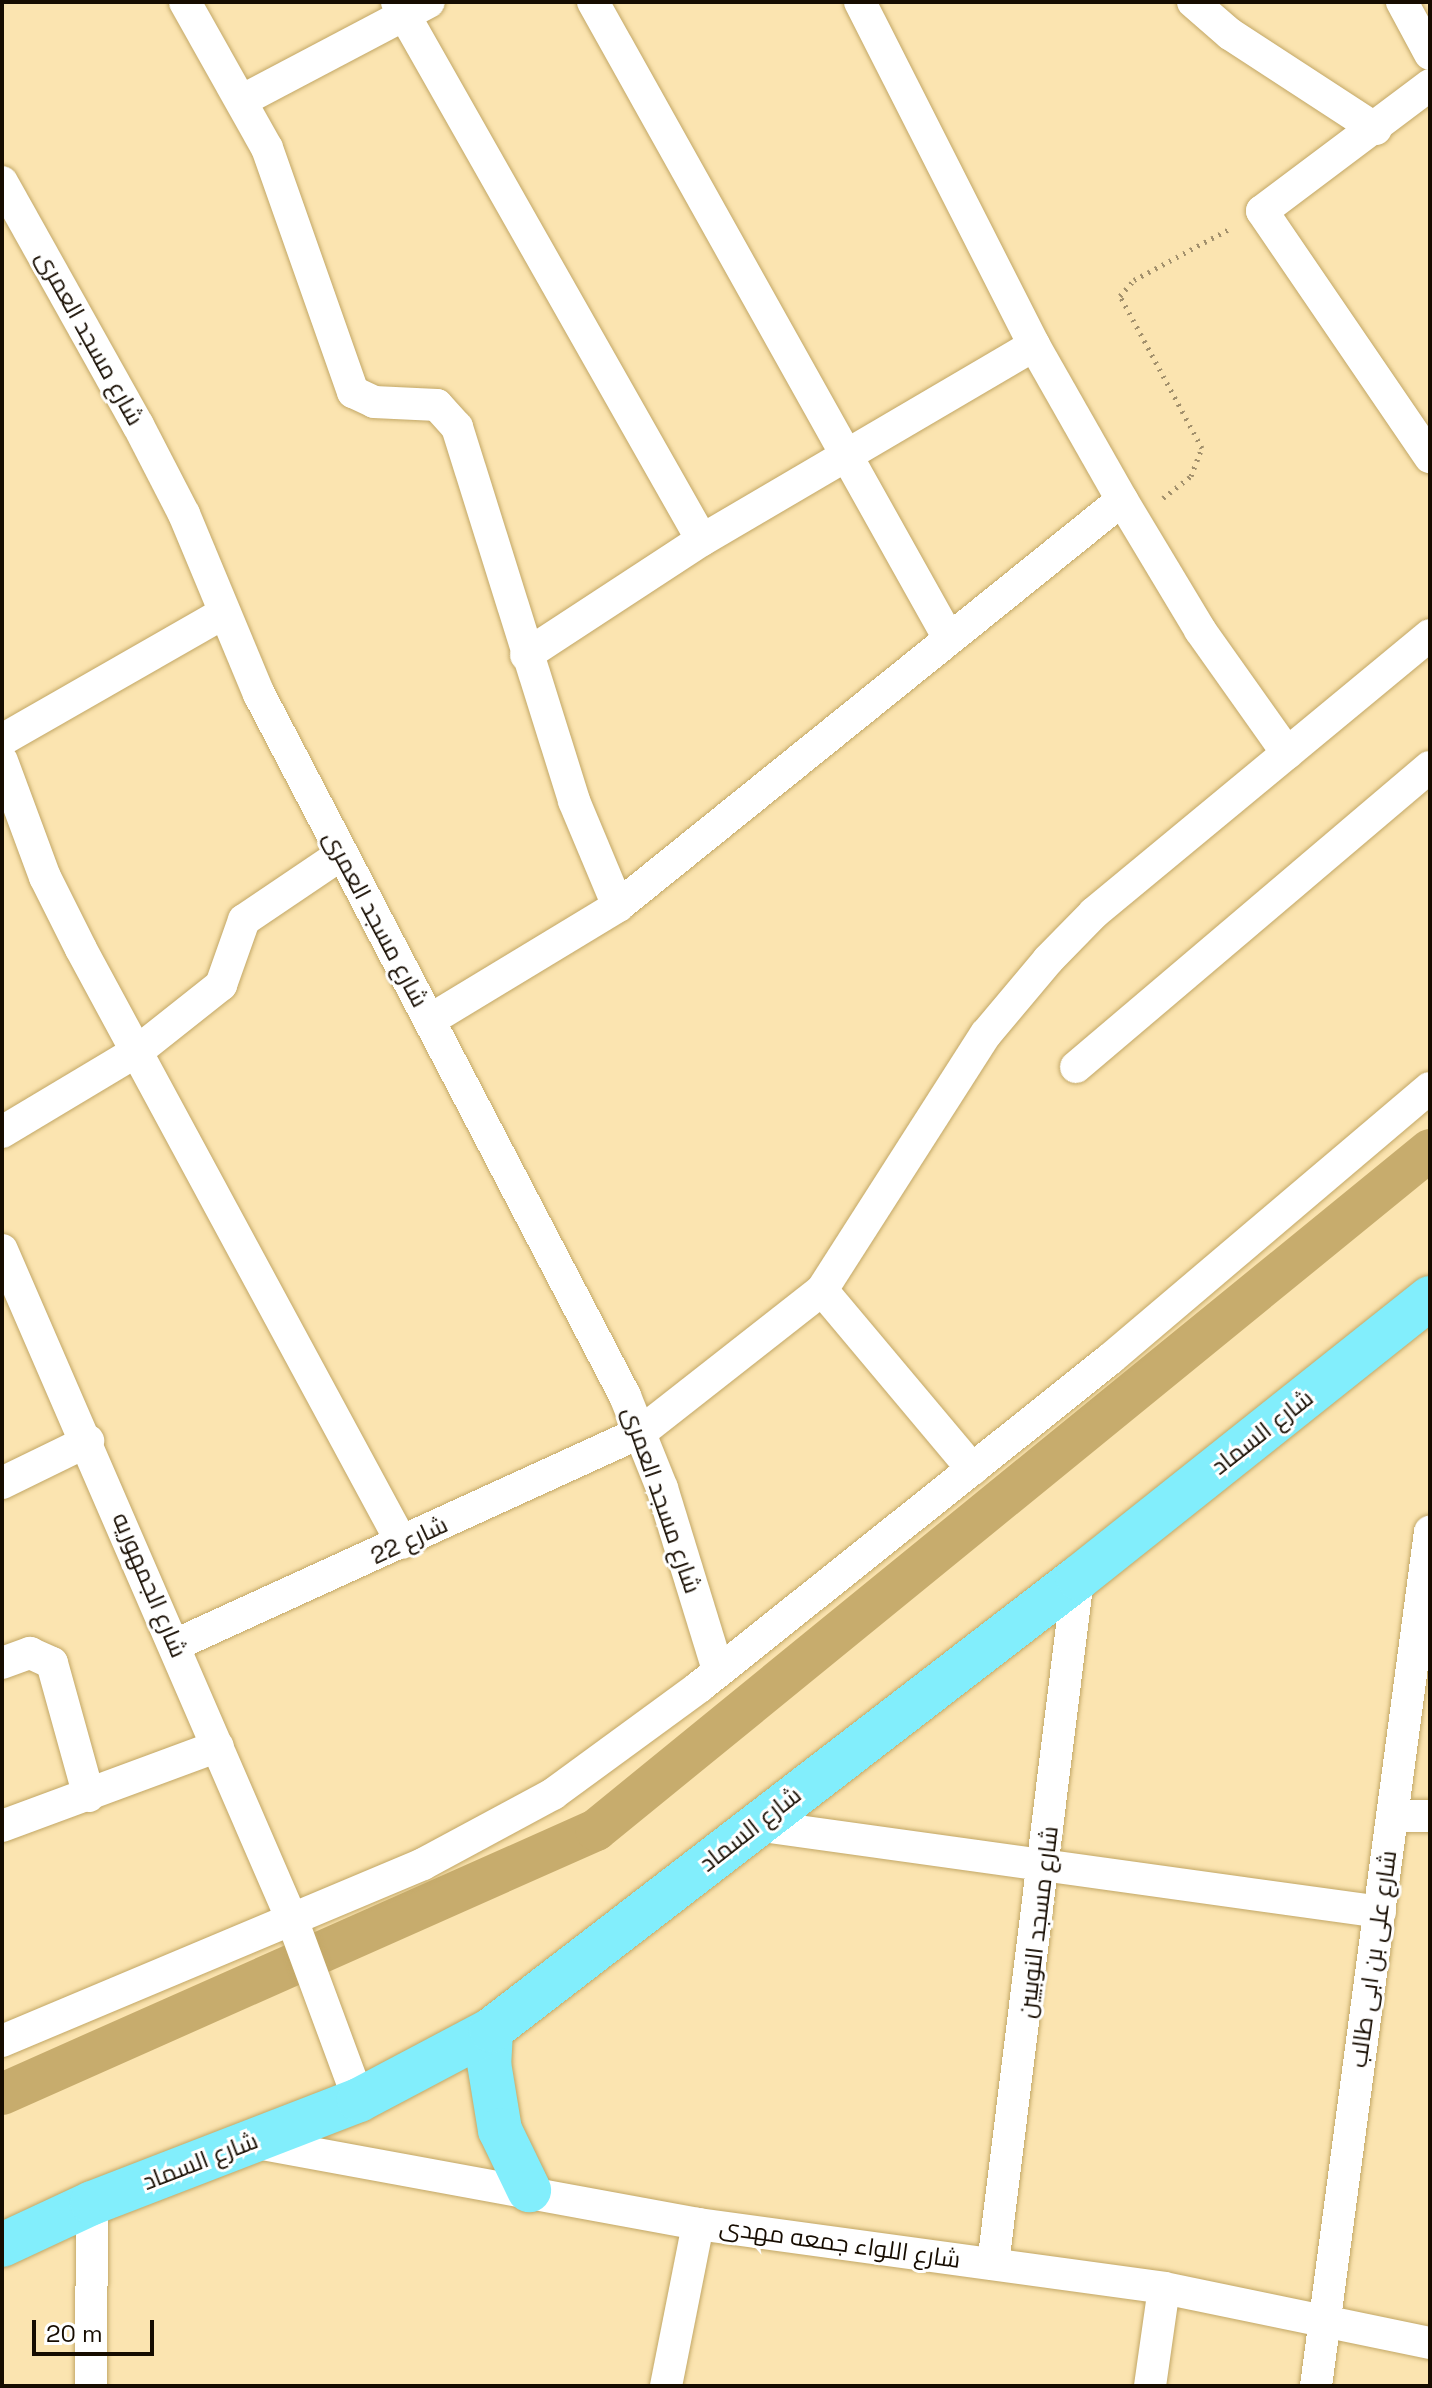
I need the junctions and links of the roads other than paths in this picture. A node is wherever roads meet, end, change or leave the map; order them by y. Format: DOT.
graph roads {
  1 [pos="185,2"];
  2 [pos="593,2"];
  3 [pos="860,2"];
  4 [pos="1193,2"];
  5 [pos="1402,2"];
  6 [pos="410,7"];
  7 [pos="1430,54"];
  8 [pos="1430,85"];
  9 [pos="243,100"];
  10 [pos="1376,129"];
  11 [pos="2,182"];
  12 [pos="1034,345"];
  13 [pos="844,454"];
  14 [pos="1430,457"];
  15 [pos="1128,511"];
  16 [pos="702,540"];
  17 [pos="224,613"];
  18 [pos="1430,635"];
  19 [pos="948,637"];
  20 [pos="526,655"];
  21 [pos="2,740"];
  22 [pos="1287,753"];
  23 [pos="2,761"];
  24 [pos="1430,767"];
  25 [pos="342,854"];
  26 [pos="618,906"];
  27 [pos="430,1020"];
  28 [pos="139,1050"];
  29 [pos="1076,1067"];
  30 [pos="1430,1088"];
  31 [pos="2,1132"];
  32 [pos="2,1250"];
  33 [pos="822,1290"];
  34 [pos="1430,1298"];
  35 [pos="641,1432"];
  36 [pos="88,1441"];
  37 [pos="972,1469"];
  38 [pos="2,1483"];
  39 [pos="1430,1532"];
  40 [pos="402,1543"];
  41 [pos="1078,1578"];
  42 [pos="175,1645"];
  43 [pos="2,1663"];
  44 [pos="718,1670"];
  45 [pos="218,1746"];
  46 [pos="89,1796"];
  47 [pos="1393,1816"];
  48 [pos="1430,1816"];
  49 [pos="755,1825"];
  50 [pos="2,1826"];
  51 [pos="1046,1864"];
  52 [pos="1380,1912"];
  53 [pos="293,1922"];
  54 [pos="491,2030"];
  55 [pos="2,2041"];
  56 [pos="359,2100"];
  57 [pos="250,2142"];
  58 [pos="529,2190"];
  59 [pos="92,2203"];
  60 [pos="698,2224"];
  61 [pos="2,2245"];
  62 [pos="993,2264"];
  63 [pos="1164,2288"];
  64 [pos="1326,2320"];
  65 [pos="1430,2343"];
  66 [pos="91,2386"];
  67 [pos="666,2386"];
  68 [pos="1150,2386"];
  69 [pos="1316,2386"];
  1 -- 9 [label="street"];
  2 -- 13 [label="street"];
  3 -- 12 [label="street"];
  4 -- 10 [label="street"];
  5 -- 7 [label="street"];
  6 -- 9 [label="street"];
  6 -- 16 [label="street"];
  8 -- 10 [label="street"];
  9 -- 20 [label="street"];
  10 -- 14 [label="street"];
  11 -- 17 [label="street, شارع مسجد العمرى"];
  12 -- 13 [label="street"];
  12 -- 15 [label="street"];
  13 -- 16 [label="street"];
  13 -- 19 [label="street"];
  15 -- 19 [label="street"];
  15 -- 22 [label="street"];
  16 -- 20 [label="street"];
  17 -- 21 [label="street"];
  17 -- 25 [label="street, شارع مسجد العمرى"];
  18 -- 22 [label="street, شارع 22"];
  19 -- 26 [label="street"];
  20 -- 26 [label="street"];
  22 -- 33 [label="street, شارع 22"];
  23 -- 28 [label="street"];
  24 -- 29 [label="street"];
  25 -- 27 [label="street, شارع مسجد العمرى"];
  25 -- 28 [label="street"];
  26 -- 27 [label="street"];
  27 -- 35 [label="street, شارع مسجد العمرى"];
  28 -- 31 [label="street"];
  28 -- 40 [label="street"];
  30 -- 37 [label="street"];
  32 -- 36 [label="street, شارع الجمهوريه"];
  33 -- 35 [label="street, شارع 22"];
  33 -- 37 [label="street"];
  34 -- 41 [label="highway, شارع السماد"];
  35 -- 40 [label="street, شارع 22"];
  35 -- 44 [label="street, شارع مسجد العمرى"];
  36 -- 38 [label="street"];
  36 -- 42 [label="street, شارع الجمهوريه"];
  37 -- 44 [label="street"];
  39 -- 47 [label="street, شارع على بن ابى طالب"];
  40 -- 42 [label="street, شارع 22"];
  41 -- 49 [label="highway, شارع السماد"];
  41 -- 51 [label="street, شارع مسجد النوبيين"];
  42 -- 45 [label="street, شارع الجمهوريه"];
  43 -- 46 [label="street"];
  44 -- 53 [label="street"];
  45 -- 46 [label="street"];
  45 -- 53 [label="street, شارع الجمهوريه"];
  46 -- 50 [label="street"];
  47 -- 48 [label="street"];
  47 -- 52 [label="street, شارع على بن ابى طالب"];
  49 -- 51 [label="street"];
  49 -- 54 [label="highway, شارع السماد"];
  51 -- 52 [label="street"];
  51 -- 62 [label="street, شارع مسجد النوبيين"];
  52 -- 64 [label="street, شارع على بن ابى طالب"];
  53 -- 55 [label="street"];
  53 -- 56 [label="street, شارع الجمهوريه"];
  54 -- 56 [label="highway, شارع السماد"];
  54 -- 58 [label="highway"];
  56 -- 57 [label="highway, شارع السماد"];
  57 -- 58 [label="street, شارع اللواء جمعه مهدى"];
  57 -- 59 [label="highway, شارع السماد"];
  58 -- 60 [label="street, شارع اللواء جمعه مهدى"];
  59 -- 61 [label="highway, شارع السماد"];
  59 -- 66 [label="street"];
  60 -- 62 [label="street, شارع اللواء جمعه مهدى"];
  60 -- 67 [label="street"];
  62 -- 63 [label="street, شارع اللواء جمعه مهدى"];
  63 -- 64 [label="street, شارع اللواء جمعه مهدى"];
  63 -- 68 [label="street"];
  64 -- 65 [label="street, شارع اللواء جمعه مهدى"];
  64 -- 69 [label="street, شارع على بن ابى طالب"];
}
